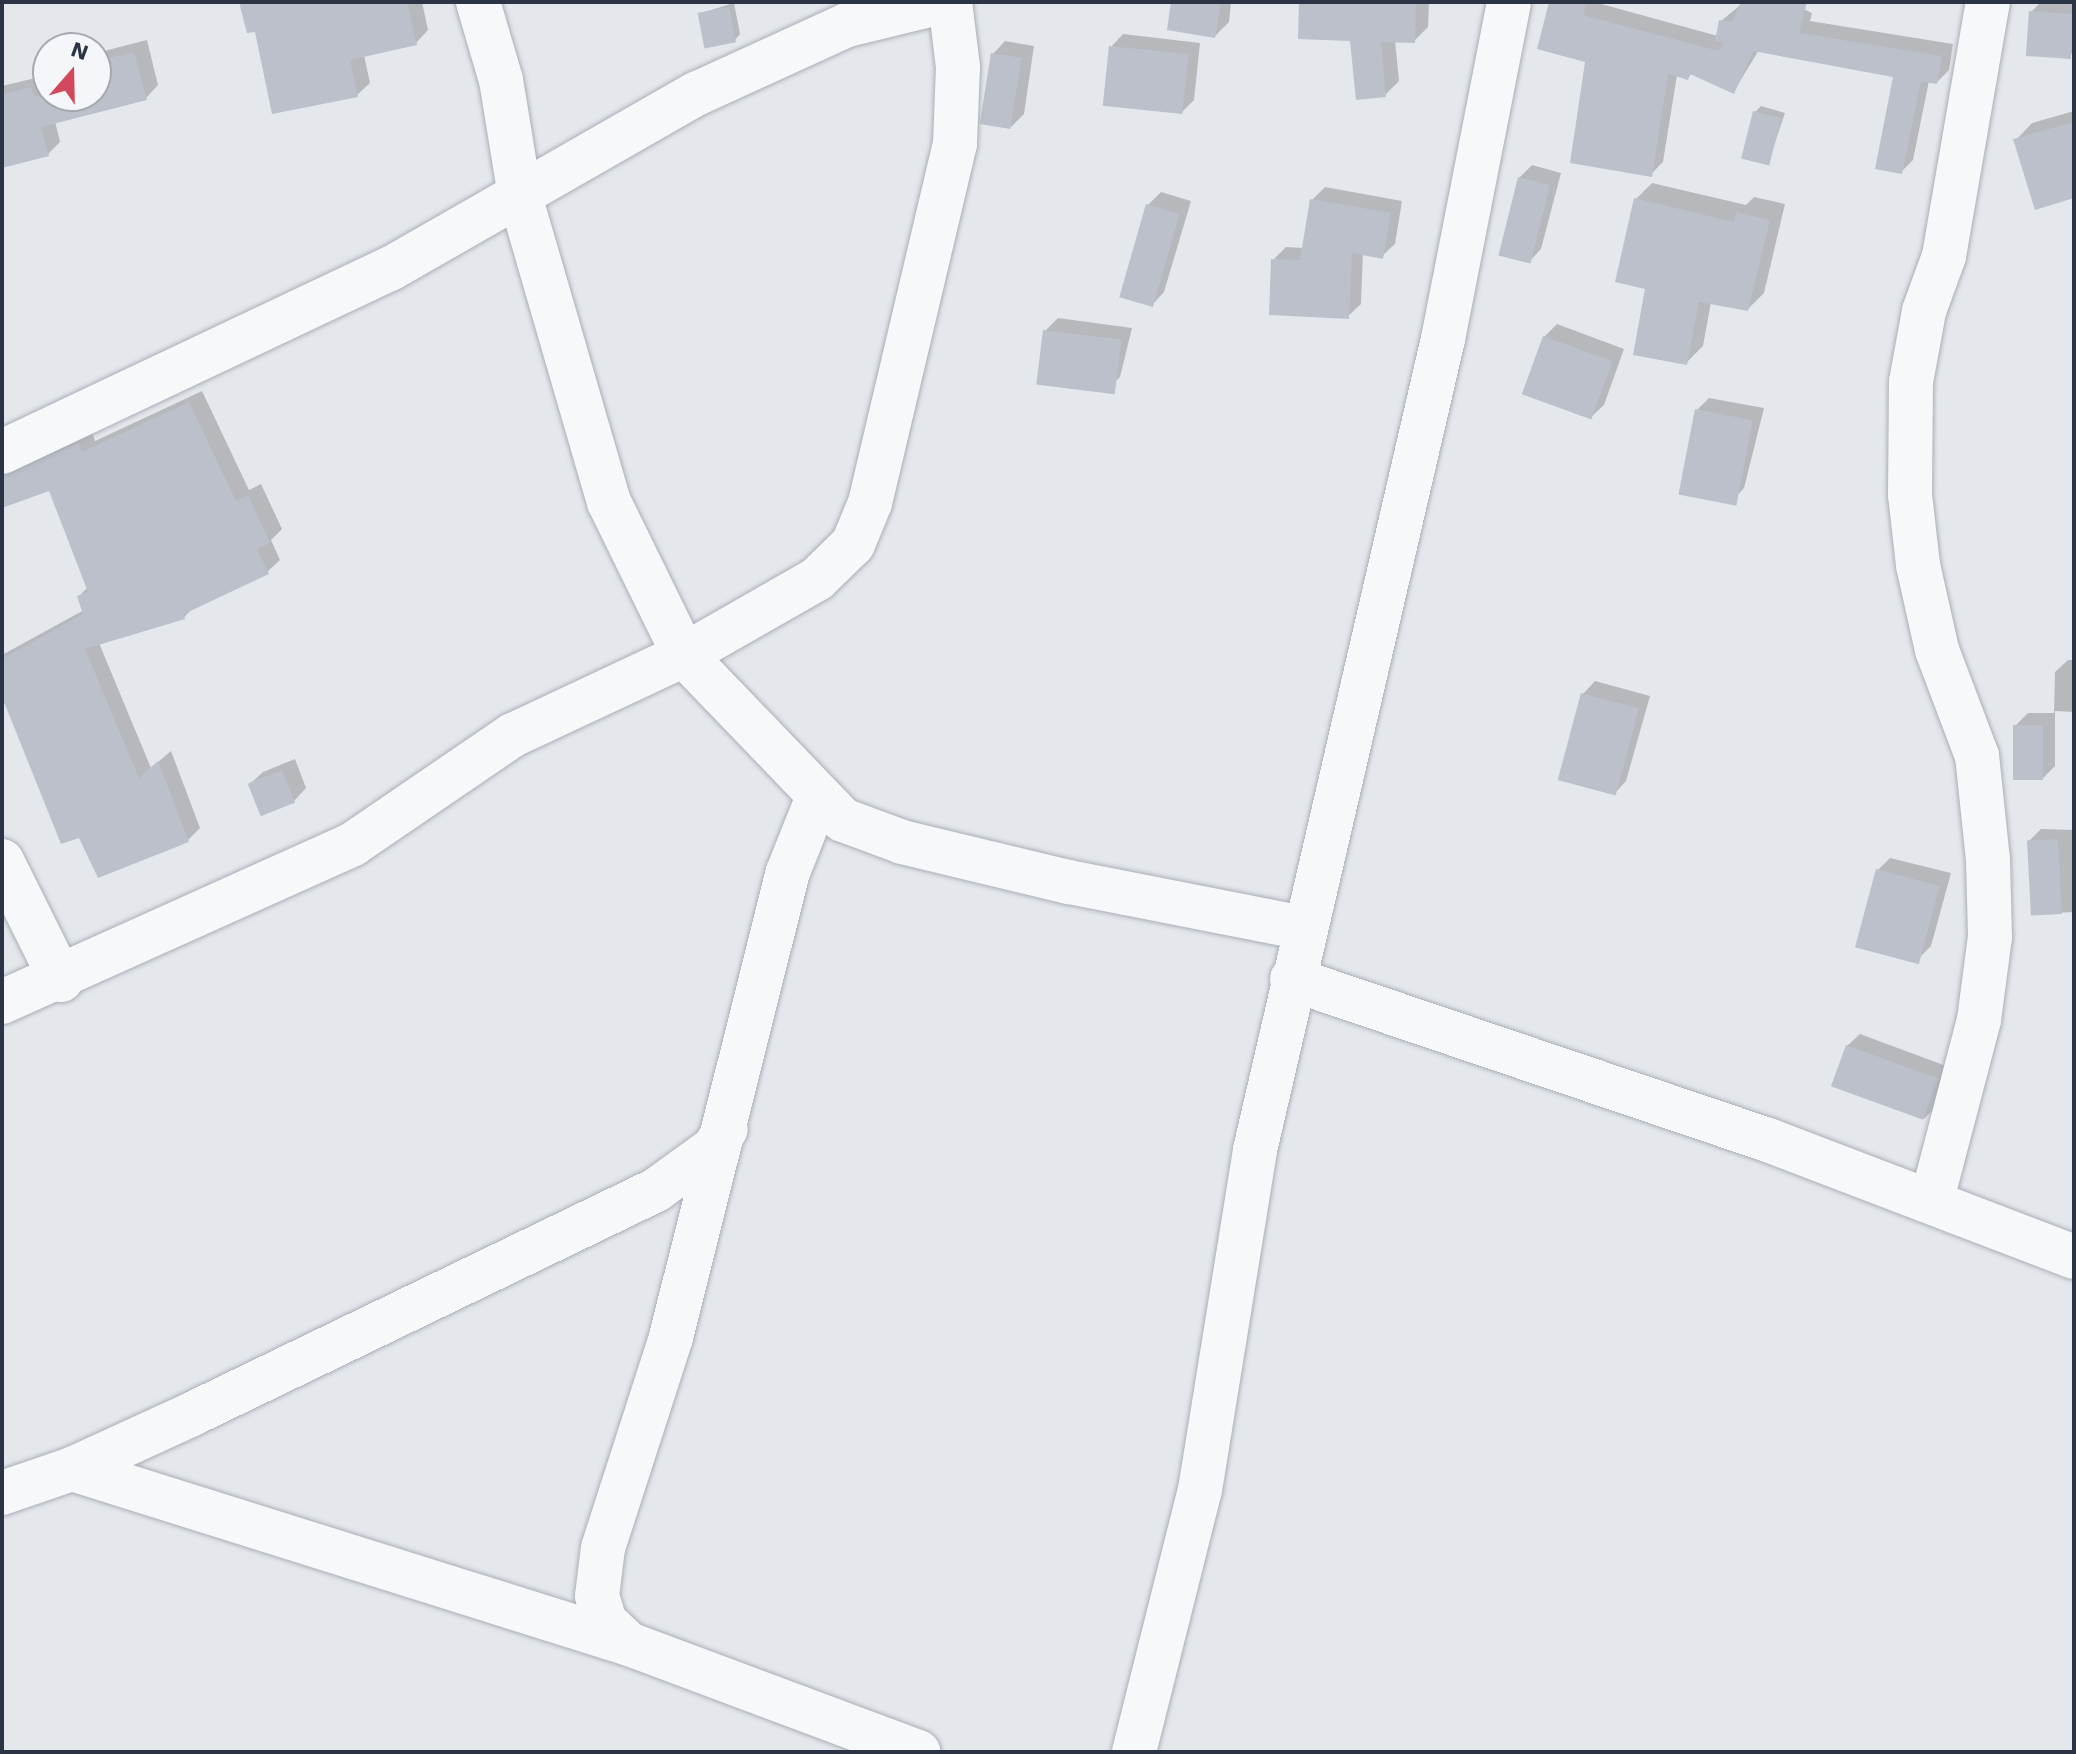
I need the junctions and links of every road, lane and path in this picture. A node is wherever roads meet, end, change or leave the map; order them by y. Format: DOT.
graph roads {
  1 [pos="478,2"];
  2 [pos="942,2"];
  3 [pos="950,2"];
  4 [pos="1509,2"];
  5 [pos="1988,2"];
  6 [pos="520,196"];
  7 [pos="2,452"];
  8 [pos="684,655"];
  9 [pos="817,799"];
  10 [pos="2,861"];
  11 [pos="1304,928"];
  12 [pos="1292,979"];
  13 [pos="61,980"];
  14 [pos="2,1002"];
  15 [pos="727,1127"];
  16 [pos="1932,1199"];
  17 [pos="2074,1257"];
  18 [pos="72,1469"];
  19 [pos="2,1493"];
  20 [pos="629,1644"];
  21 [pos="918,1752"];
  22 [pos="1134,1752"];
  1 -- 6 [label="street"];
  2 -- 6 [label="street"];
  3 -- 8 [label="street"];
  4 -- 11 [label="street"];
  5 -- 16 [label="street"];
  6 -- 7 [label="street"];
  6 -- 8 [label="street"];
  8 -- 9 [label="street"];
  8 -- 13 [label="street"];
  9 -- 11 [label="street"];
  9 -- 15 [label="street"];
  10 -- 13 [label="street"];
  11 -- 12 [label="street"];
  12 -- 16 [label="street"];
  12 -- 22 [label="street"];
  13 -- 14 [label="street"];
  15 -- 18 [label="street"];
  15 -- 20 [label="street"];
  16 -- 17 [label="street"];
  18 -- 19 [label="street"];
  18 -- 20 [label="street"];
  20 -- 21 [label="street"];
}
